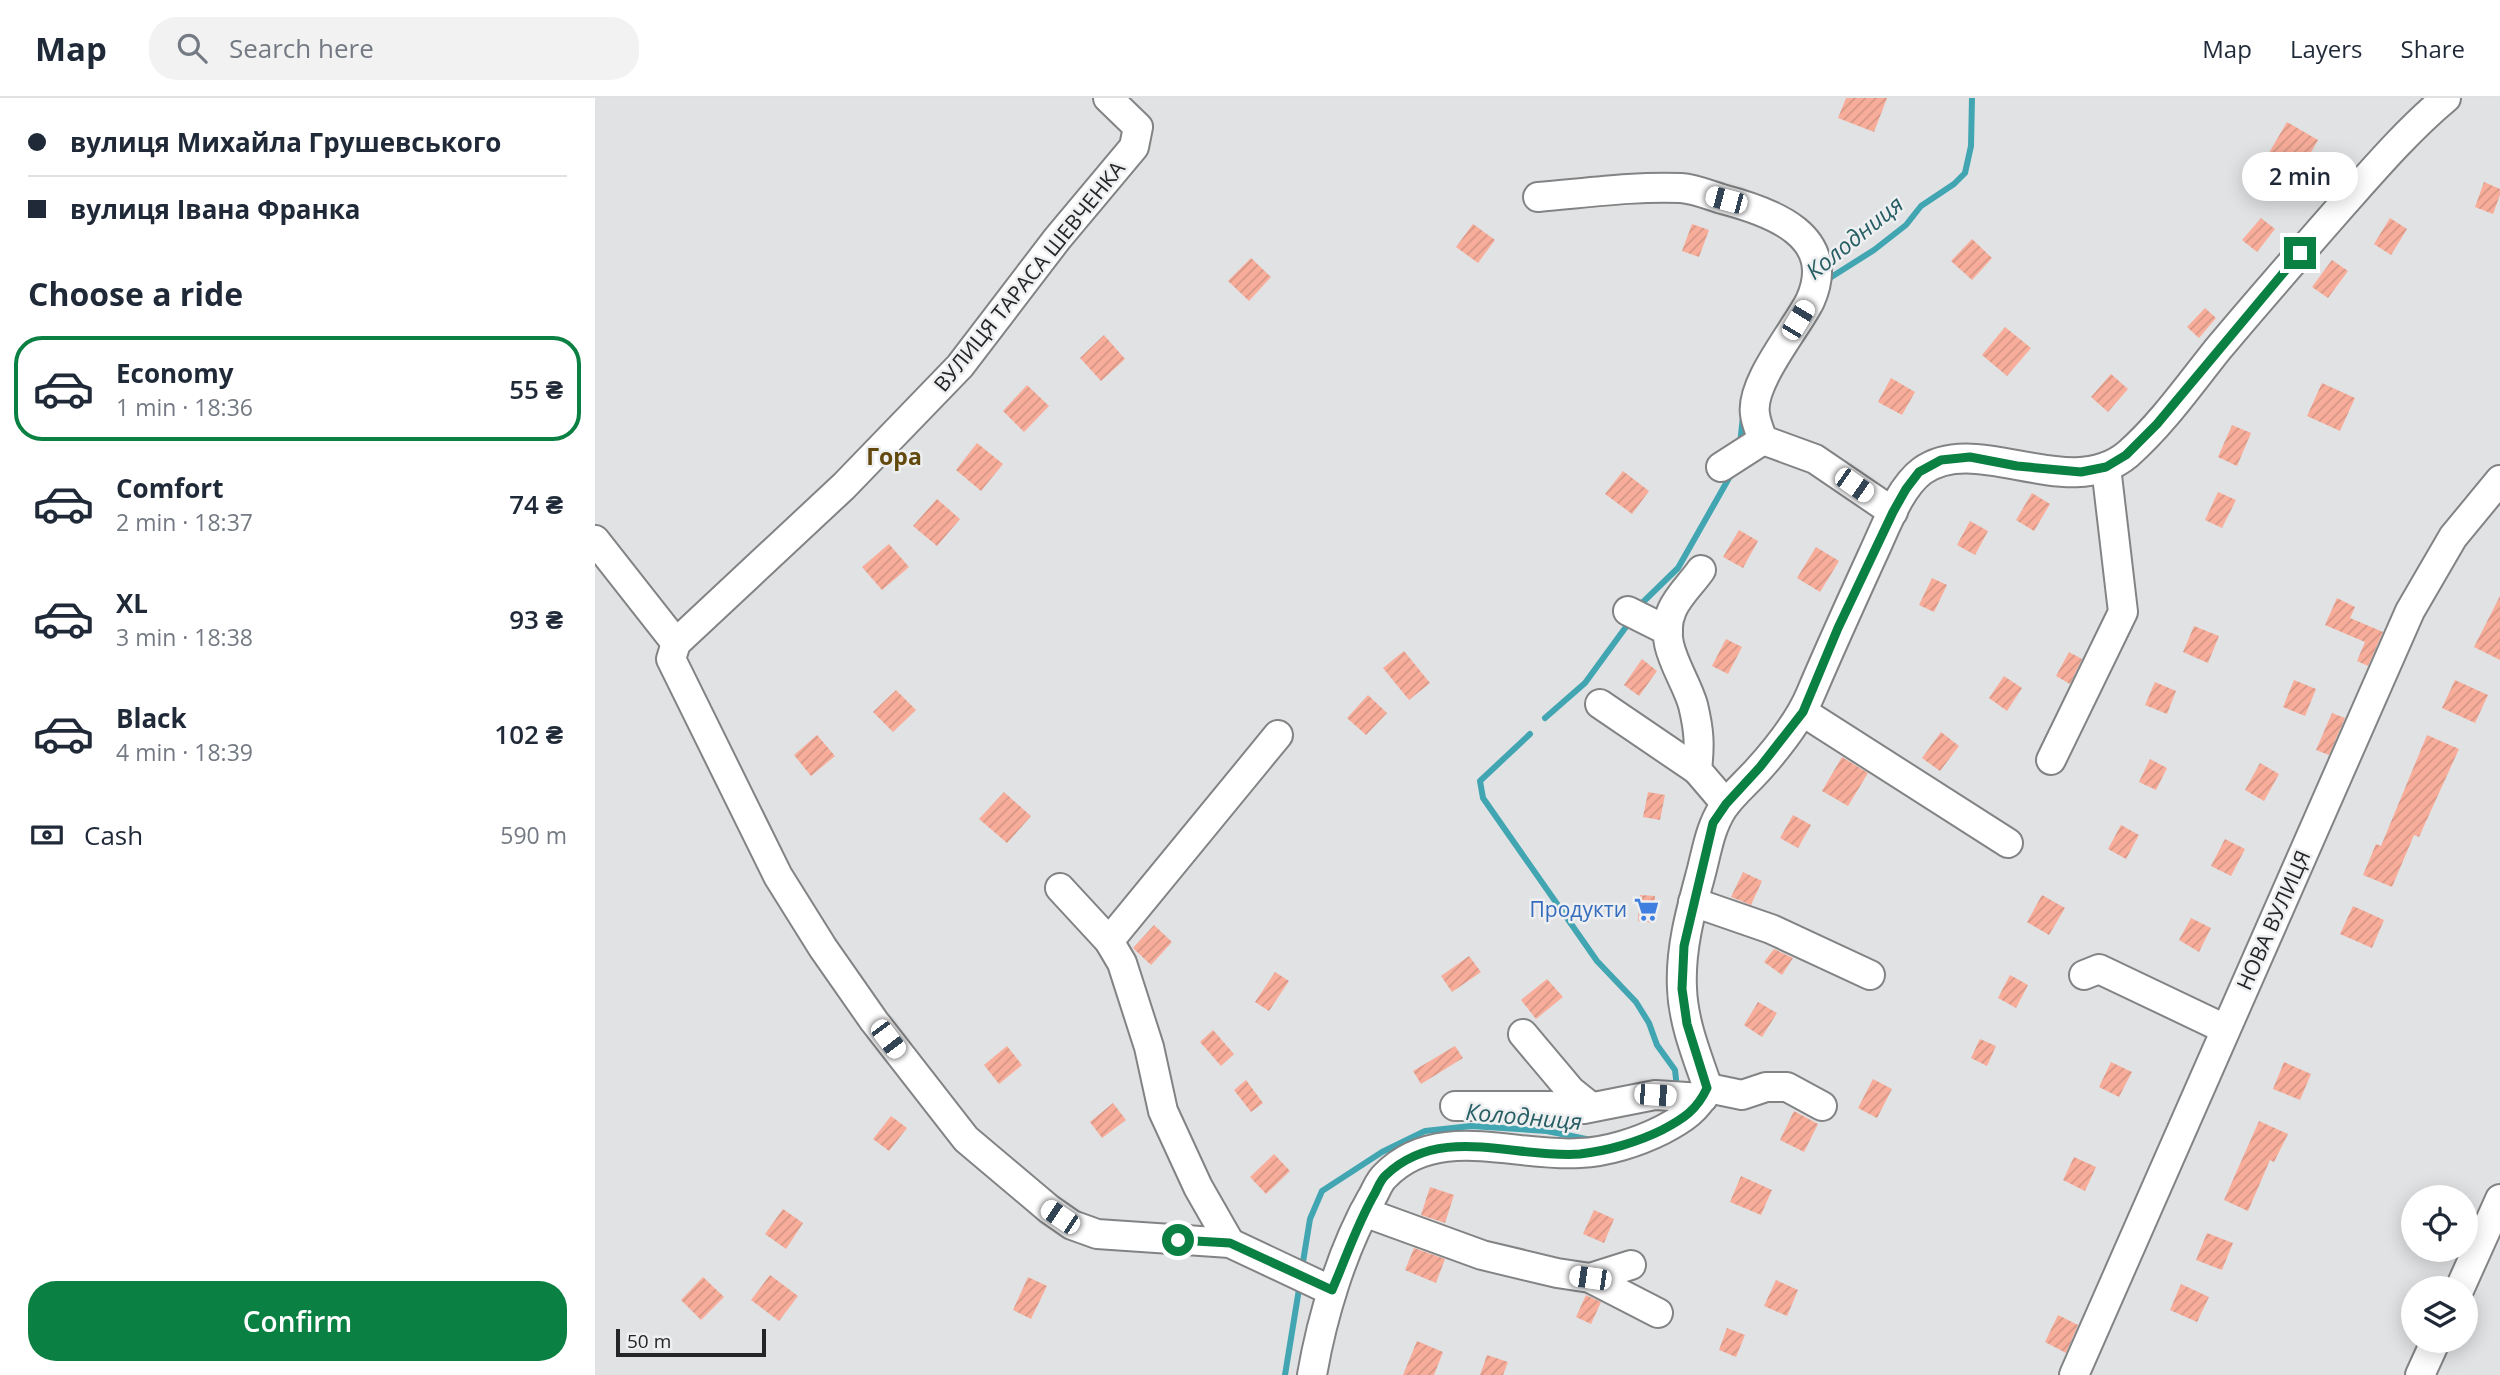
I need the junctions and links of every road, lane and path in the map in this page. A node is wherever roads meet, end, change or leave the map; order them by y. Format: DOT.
graph roads {
  1 [pos="1108,98"];
  2 [pos="2446,98"];
  3 [pos="1538,197"];
  4 [pos="1757,444"];
  5 [pos="1721,467"];
  6 [pos="2106,467"];
  7 [pos="2500,480"];
  8 [pos="1893,512"];
  9 [pos="595,540"];
  10 [pos="1701,570"];
  11 [pos="1628,611"];
  12 [pos="1668,631"];
  13 [pos="676,643"];
  14 [pos="1600,704"];
  15 [pos="1803,712"];
  16 [pos="1278,736"];
  17 [pos="2051,760"];
  18 [pos="1697,770"];
  19 [pos="1726,804"];
  20 [pos="2008,843"];
  21 [pos="1060,888"];
  22 [pos="1693,902"];
  23 [pos="1109,941"];
  24 [pos="1870,975"];
  25 [pos="2084,975"];
  26 [pos="2225,1029"];
  27 [pos="1523,1034"];
  28 [pos="1700,1095"];
  29 [pos="1455,1106"];
  30 [pos="1822,1106"];
  31 [pos="1591,1107"];
  32 [pos="2500,1199"];
  33 [pos="1364,1212"];
  34 [pos="1230,1243"];
  35 [pos="1631,1265"];
  36 [pos="2465,1276"];
  37 [pos="1590,1278"];
  38 [pos="1326,1287"];
  39 [pos="1658,1313"];
  40 [pos="2430,1353"];
  41 [pos="1307,1371"];
  42 [pos="2074,1375"];
  43 [pos="2420,1375"];
  1 -- 13 [label="street, ВУЛИЦЯ ТАРАСА ШЕВЧЕНКА"];
  2 -- 6 [label="street"];
  3 -- 4 [label="street"];
  4 -- 5 [label="street"];
  4 -- 8 [label="street"];
  6 -- 8 [label="street"];
  6 -- 17 [label="street"];
  7 -- 26 [label="street, НОВА ВУЛИЦЯ"];
  8 -- 15 [label="street"];
  9 -- 13 [label="street"];
  10 -- 12 [label="street"];
  11 -- 12 [label="street"];
  12 -- 18 [label="street"];
  13 -- 34 [label="street"];
  14 -- 18 [label="street"];
  15 -- 19 [label="street"];
  15 -- 20 [label="street"];
  16 -- 23 [label="street"];
  18 -- 19 [label="street"];
  19 -- 22 [label="street"];
  21 -- 23 [label="street"];
  22 -- 24 [label="street"];
  22 -- 28 [label="street"];
  23 -- 34 [label="street"];
  25 -- 26 [label="street"];
  26 -- 42 [label="street, НОВА ВУЛИЦЯ"];
  27 -- 31 [label="street"];
  28 -- 30 [label="street"];
  28 -- 31 [label="street"];
  28 -- 33 [label="street"];
  29 -- 31 [label="street"];
  32 -- 36 [label="street"];
  33 -- 37 [label="street"];
  33 -- 38 [label="street"];
  34 -- 38 [label="street"];
  35 -- 37 [label="street"];
  37 -- 39 [label="street"];
  38 -- 41 [label="street"];
  40 -- 43 [label="street"];
}
